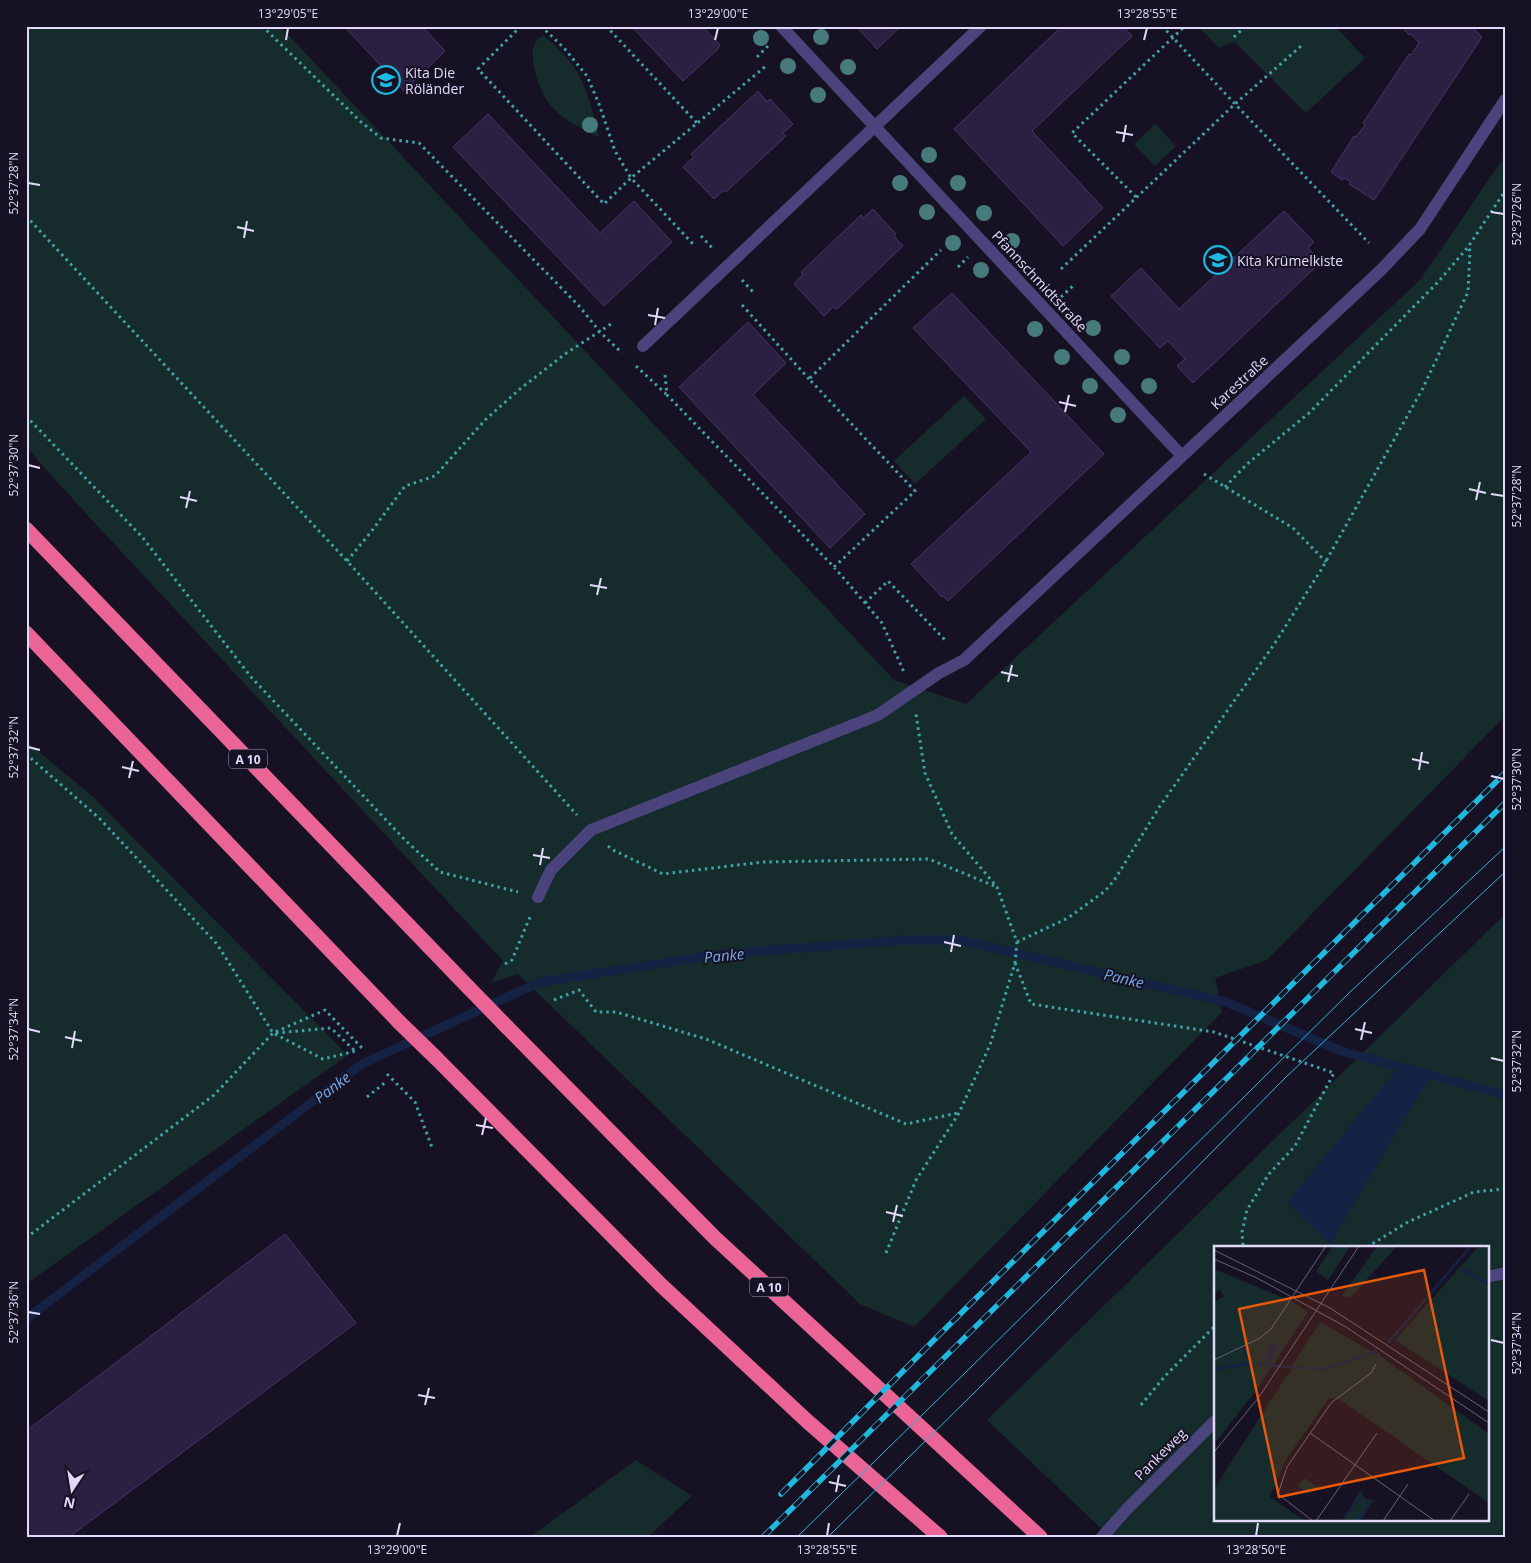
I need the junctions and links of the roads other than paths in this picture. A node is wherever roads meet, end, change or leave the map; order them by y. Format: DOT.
graph roads {
  1 [pos="781,26"];
  2 [pos="981,26"];
  3 [pos="1505,100"];
  4 [pos="876,127"];
  5 [pos="643,346"];
  6 [pos="1182,456"];
  7 [pos="26,529"];
  8 [pos="26,633"];
  9 [pos="538,897"];
  10 [pos="1505,1272"];
  11 [pos="1488,1277"];
  12 [pos="1214,1423"];
  13 [pos="940,1537"];
  14 [pos="1040,1537"];
  15 [pos="1102,1537"];
  1 -- 4 [label="street, Pfannschmidtstraße"];
  2 -- 4 [label="street"];
  3 -- 6 [label="street, Karestraße"];
  4 -- 5 [label="street"];
  4 -- 6 [label="street, Pfannschmidtstraße"];
  6 -- 9 [label="street, Karestraße"];
  7 -- 14 [label="highway, A 10, bridge"];
  8 -- 13 [label="highway, bridge"];
  10 -- 11 [label="street"];
  12 -- 15 [label="street, Pankeweg"];
}
